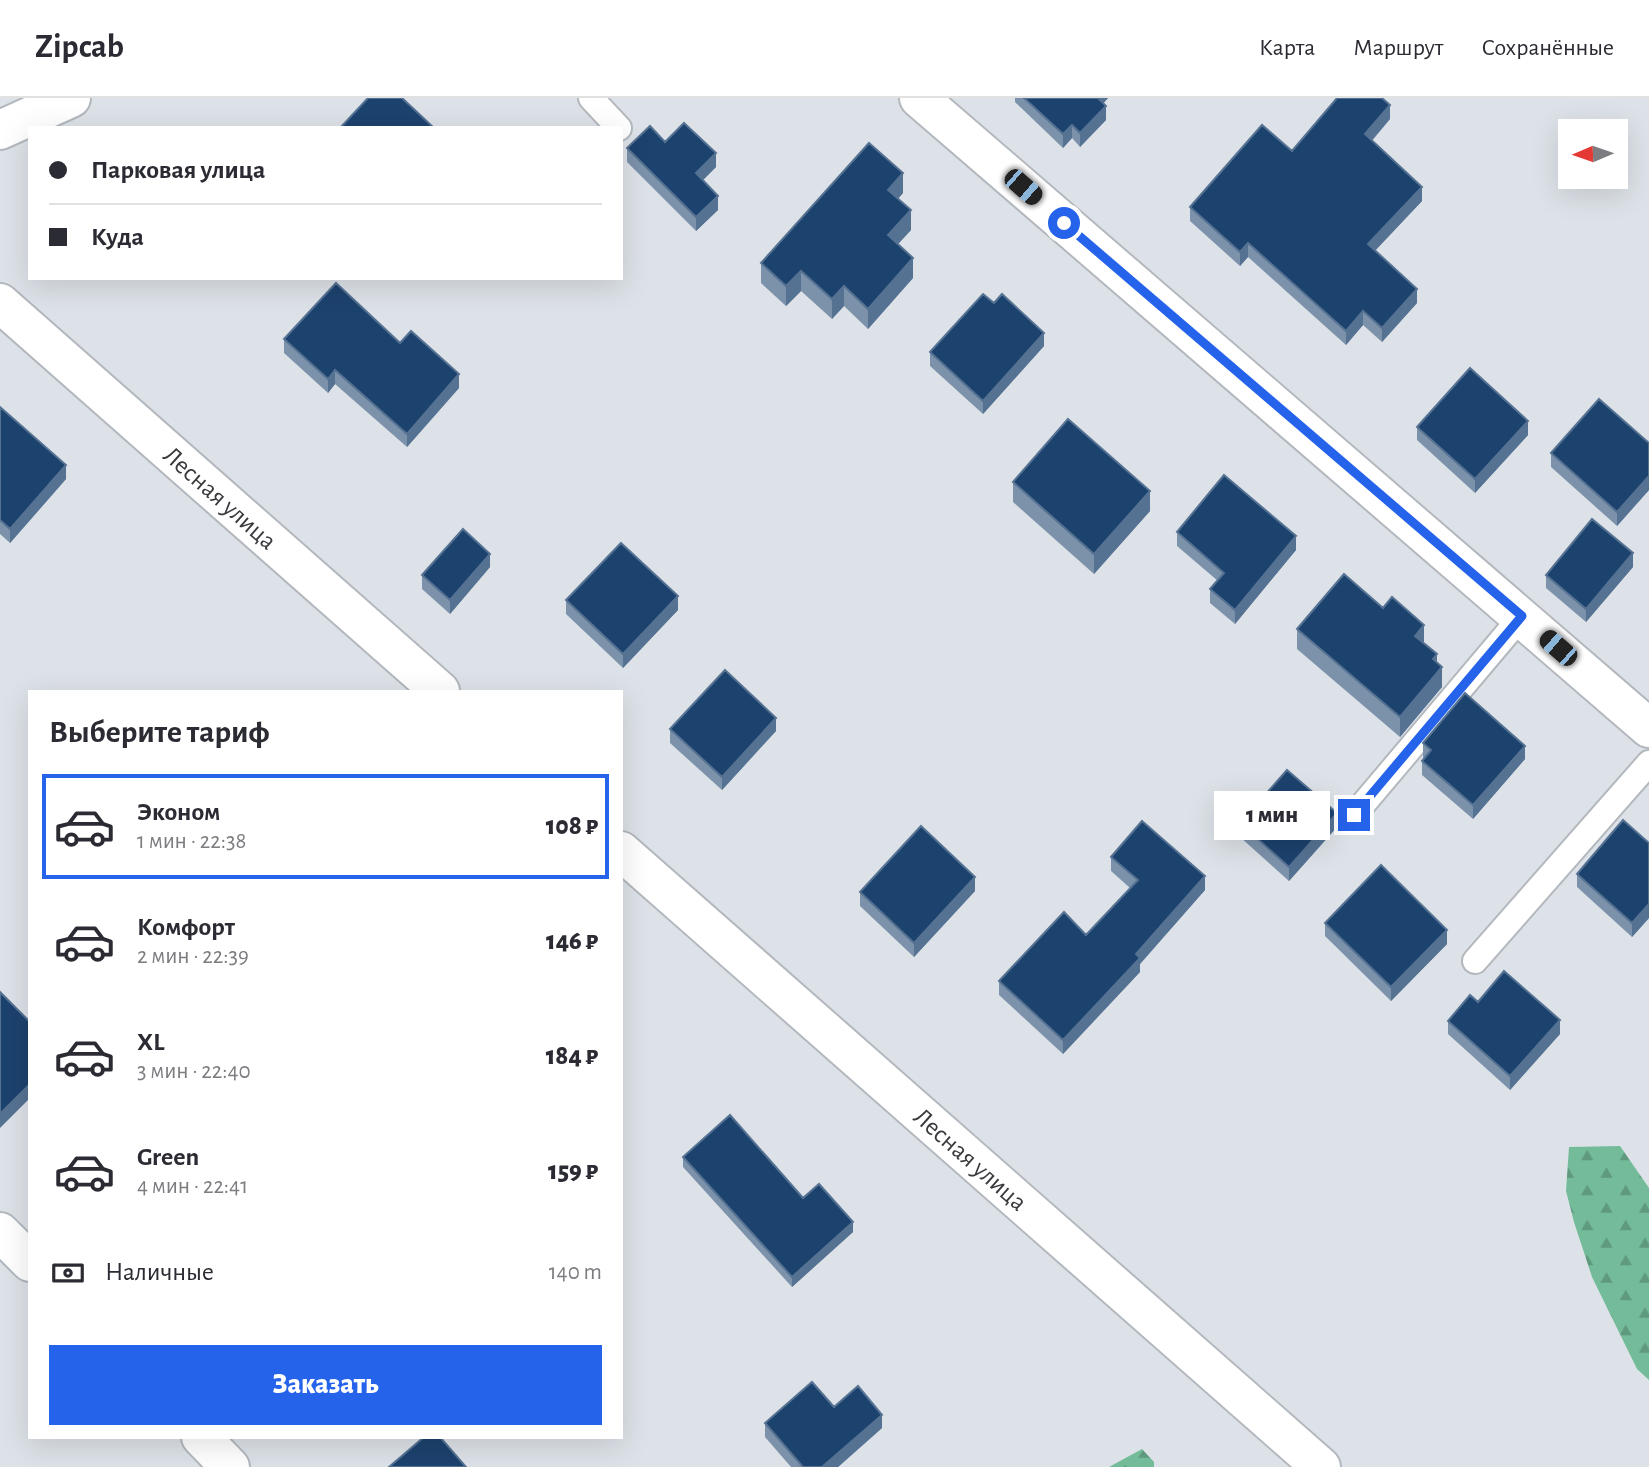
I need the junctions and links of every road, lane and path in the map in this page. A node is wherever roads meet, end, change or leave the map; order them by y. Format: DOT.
graph roads {
  1 [pos="71,98"];
  2 [pos="592,98"];
  3 [pos="919,98"];
  4 [pos="617,126"];
  5 [pos="0,130"];
  6 [pos="0,303"];
  7 [pos="1522,616"];
  8 [pos="439,690"];
  9 [pos="1649,728"];
  10 [pos="1649,763"];
  11 [pos="1354,815"];
  12 [pos="623,852"];
  13 [pos="1475,961"];
  14 [pos="0,1232"];
  15 [pos="28,1260"];
  16 [pos="203,1439"];
  17 [pos="230,1467"];
  18 [pos="1321,1467"];
  1 -- 5 [label="street"];
  2 -- 4 [label="lane"];
  3 -- 7 [label="street"];
  6 -- 8 [label="street, Лесная улица"];
  7 -- 9 [label="street"];
  7 -- 11 [label="lane"];
  10 -- 13 [label="lane"];
  12 -- 18 [label="street, Лесная улица"];
  14 -- 15 [label="street"];
  16 -- 17 [label="street"];
}
